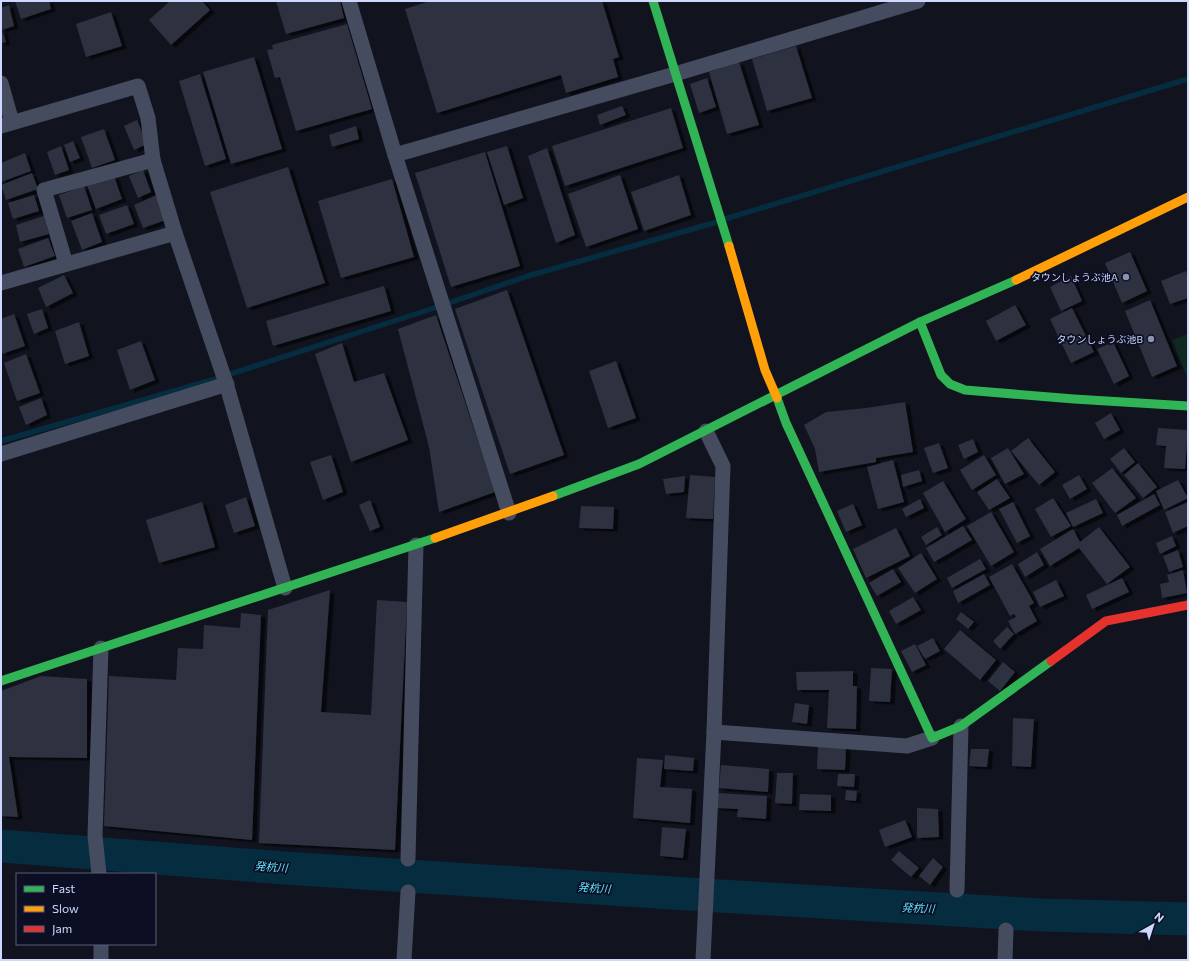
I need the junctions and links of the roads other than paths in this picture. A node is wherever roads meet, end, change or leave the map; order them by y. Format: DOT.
graph roads {
  1 [pos="349,1"];
  2 [pos="653,1"];
  3 [pos="918,1"];
  4 [pos="675,74"];
  5 [pos="1,83"];
  6 [pos="6,124"];
  7 [pos="395,155"];
  8 [pos="153,160"];
  9 [pos="1188,197"];
  10 [pos="175,233"];
  11 [pos="66,264"];
  12 [pos="1,283"];
  13 [pos="920,322"];
  14 [pos="226,384"];
  15 [pos="776,394"];
  16 [pos="1188,406"];
  17 [pos="706,431"];
  18 [pos="1,454"];
  19 [pos="509,513"];
  20 [pos="416,545"];
  21 [pos="285,588"];
  22 [pos="1188,605"];
  23 [pos="101,648"];
  24 [pos="1,681"];
  25 [pos="961,726"];
  26 [pos="714,732"];
  27 [pos="932,738"];
  28 [pos="408,859"];
  29 [pos="98,870"];
  30 [pos="957,890"];
  31 [pos="408,892"];
  32 [pos="1006,930"];
  33 [pos="102,945"];
  34 [pos="101,960"];
  35 [pos="404,960"];
  36 [pos="703,960"];
  37 [pos="1005,960"];
  1 -- 7 [label="street"];
  2 -- 4 [label="street"];
  3 -- 4 [label="street"];
  4 -- 7 [label="street"];
  4 -- 15 [label="street"];
  5 -- 6 [label="street"];
  6 -- 8 [label="street"];
  7 -- 19 [label="street"];
  8 -- 10 [label="street"];
  8 -- 11 [label="street"];
  9 -- 13 [label="street"];
  10 -- 11 [label="street"];
  10 -- 14 [label="street"];
  11 -- 12 [label="street"];
  13 -- 15 [label="street"];
  13 -- 16 [label="street"];
  14 -- 18 [label="street"];
  14 -- 21 [label="street"];
  15 -- 17 [label="street"];
  15 -- 27 [label="street"];
  17 -- 19 [label="street"];
  17 -- 26 [label="street"];
  19 -- 20 [label="street"];
  20 -- 21 [label="street"];
  20 -- 28 [label="street"];
  21 -- 23 [label="street"];
  22 -- 25 [label="street"];
  23 -- 24 [label="street"];
  23 -- 29 [label="street"];
  25 -- 27 [label="street"];
  25 -- 30 [label="street"];
  26 -- 27 [label="street"];
  26 -- 36 [label="street"];
  31 -- 35 [label="street"];
  32 -- 37 [label="street"];
  33 -- 34 [label="street"];
}
